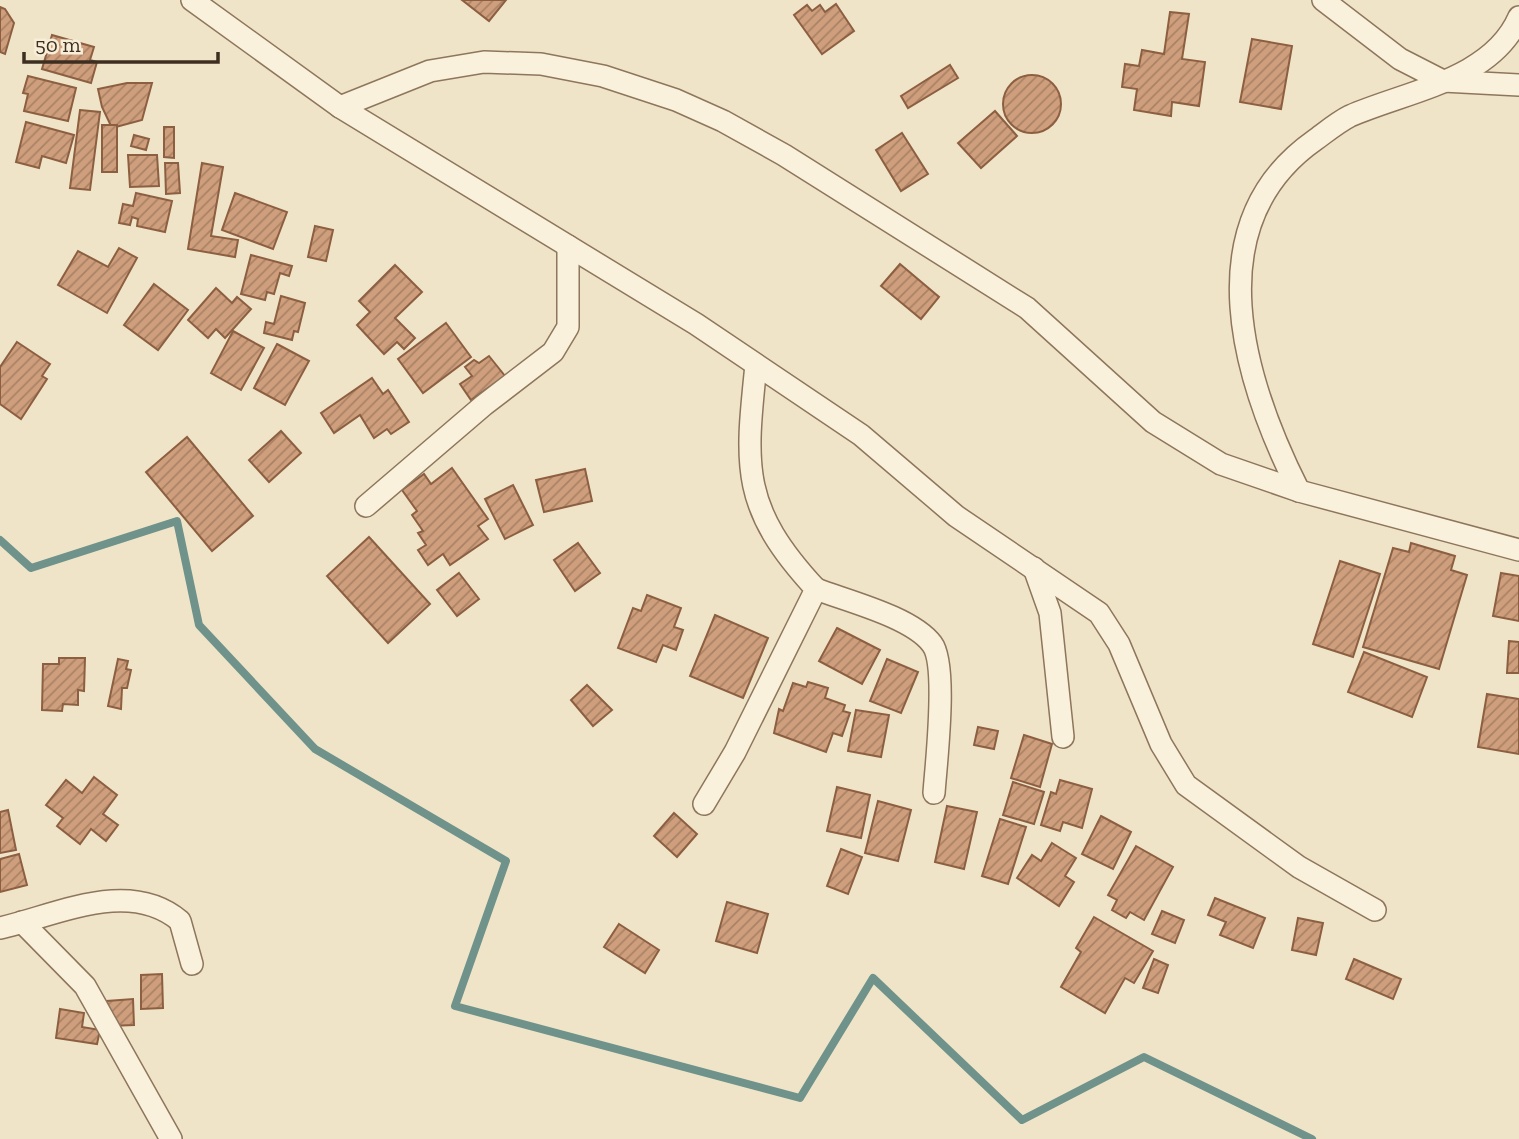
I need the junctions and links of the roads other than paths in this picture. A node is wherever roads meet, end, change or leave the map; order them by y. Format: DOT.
graph roads {
  1 [pos="192,0"];
  2 [pos="1323,0"];
  3 [pos="1519,17"];
  4 [pos="1443,81"];
  5 [pos="1519,85"];
  6 [pos="340,107"];
  7 [pos="568,246"];
  8 [pos="756,365"];
  9 [pos="1299,491"];
  10 [pos="366,506"];
  11 [pos="1519,550"];
  12 [pos="1034,568"];
  13 [pos="816,589"];
  14 [pos="1063,737"];
  15 [pos="934,793"];
  16 [pos="704,804"];
  17 [pos="1375,910"];
  18 [pos="22,922"];
  19 [pos="0,928"];
  20 [pos="192,964"];
  21 [pos="171,1139"];
  1 -- 6 [label="street"];
  2 -- 4 [label="street"];
  3 -- 4 [label="street"];
  4 -- 5 [label="street"];
  4 -- 9 [label="street"];
  6 -- 7 [label="street"];
  6 -- 9 [label="street"];
  7 -- 8 [label="street"];
  7 -- 10 [label="street"];
  8 -- 12 [label="street"];
  8 -- 13 [label="street"];
  9 -- 11 [label="street"];
  12 -- 14 [label="street"];
  12 -- 17 [label="street"];
  13 -- 15 [label="street"];
  13 -- 16 [label="street"];
  18 -- 19 [label="street"];
  18 -- 20 [label="street"];
  18 -- 21 [label="street"];
}
